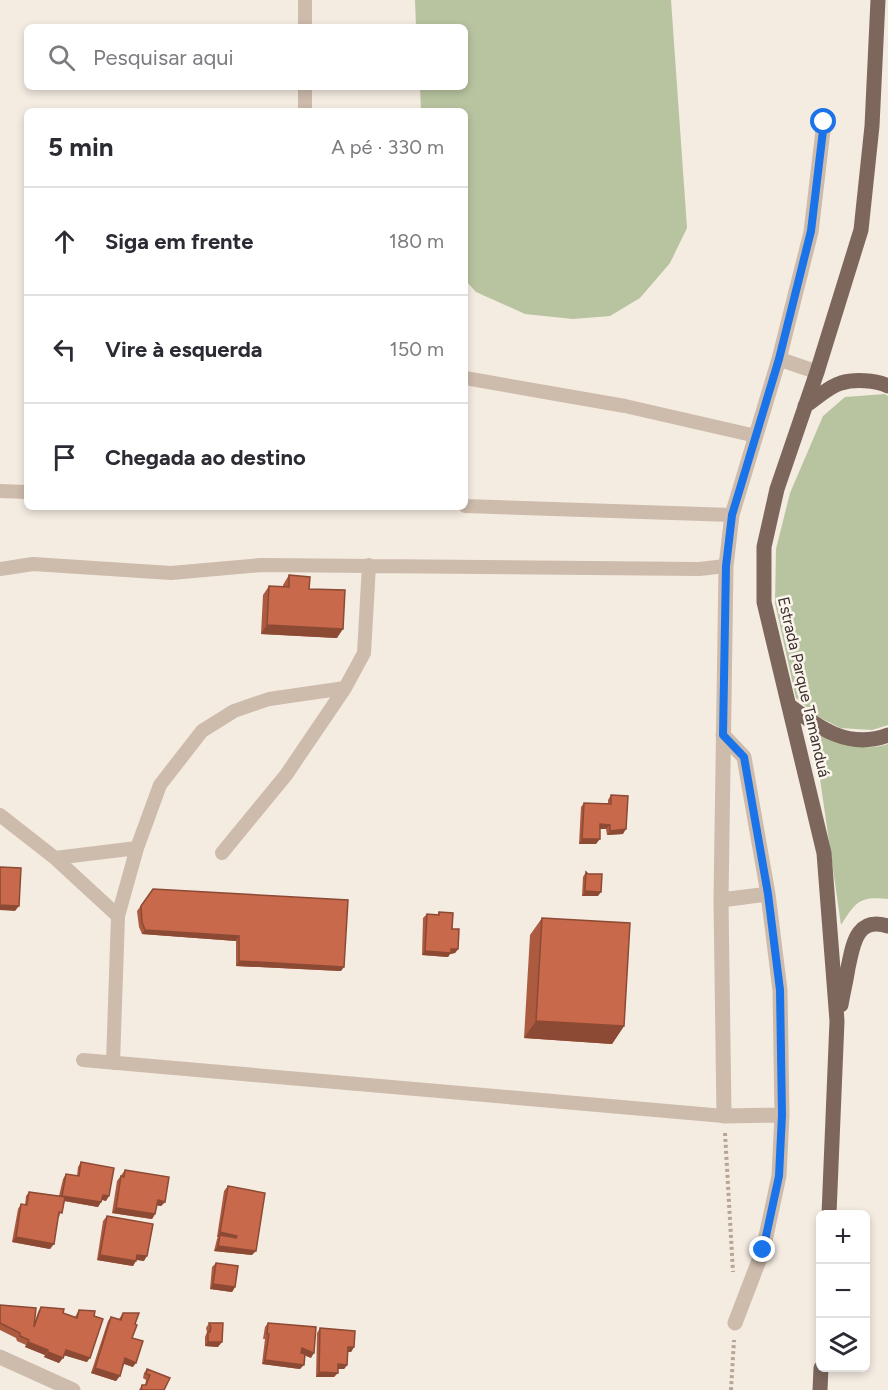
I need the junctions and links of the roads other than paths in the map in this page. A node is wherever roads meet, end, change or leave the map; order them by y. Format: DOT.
graph roads {
  1 [pos="305,0"];
  2 [pos="878,0"];
  3 [pos="305,24"];
  4 [pos="304,90"];
  5 [pos="305,108"];
  6 [pos="824,122"];
  7 [pos="779,359"];
  8 [pos="817,372"];
  9 [pos="468,379"];
  10 [pos="888,387"];
  11 [pos="805,406"];
  12 [pos="756,436"];
  13 [pos="0,491"];
  14 [pos="24,492"];
  15 [pos="468,506"];
  16 [pos="732,515"];
  17 [pos="369,565"];
  18 [pos="726,566"];
  19 [pos="0,569"];
  20 [pos="345,688"];
  21 [pos="790,706"];
  22 [pos="723,735"];
  23 [pos="888,735"];
  24 [pos="0,815"];
  25 [pos="137,848"];
  26 [pos="222,853"];
  27 [pos="55,858"];
  28 [pos="768,894"];
  29 [pos="722,900"];
  30 [pos="118,916"];
  31 [pos="888,926"];
  32 [pos="837,1021"];
  33 [pos="83,1060"];
  34 [pos="113,1063"];
  35 [pos="782,1115"];
  36 [pos="724,1116"];
  37 [pos="829,1210"];
  38 [pos="735,1323"];
  39 [pos="0,1357"];
  40 [pos="821,1372"];
  41 [pos="73,1390"];
  42 [pos="820,1390"];
  1 -- 3 [label="lane"];
  2 -- 8 [label="main road, Estrada Parque Tamanduá"];
  4 -- 5 [label="lane"];
  6 -- 7 [label="street"];
  7 -- 8 [label="street"];
  7 -- 12 [label="street"];
  8 -- 11 [label="main road, Estrada Parque Tamanduá"];
  9 -- 12 [label="lane"];
  10 -- 11 [label="main road"];
  11 -- 21 [label="main road, Estrada Parque Tamanduá"];
  12 -- 16 [label="street"];
  13 -- 14 [label="lane"];
  15 -- 16 [label="lane"];
  16 -- 18 [label="street"];
  17 -- 18 [label="lane"];
  17 -- 19 [label="lane"];
  17 -- 20 [label="lane"];
  18 -- 22 [label="street"];
  20 -- 25 [label="lane"];
  20 -- 26 [label="lane"];
  21 -- 23 [label="main road"];
  21 -- 32 [label="main road, Estrada Parque Tamanduá"];
  22 -- 28 [label="street"];
  22 -- 29 [label="street"];
  24 -- 27 [label="lane"];
  25 -- 27 [label="lane"];
  25 -- 30 [label="lane"];
  27 -- 30 [label="lane"];
  28 -- 29 [label="street"];
  28 -- 35 [label="street"];
  29 -- 36 [label="street"];
  30 -- 34 [label="lane"];
  31 -- 32 [label="main road"];
  32 -- 37 [label="main road, Estrada Parque Tamanduá"];
  33 -- 34 [label="lane"];
  34 -- 36 [label="lane"];
  35 -- 36 [label="street"];
  35 -- 38 [label="street"];
  39 -- 41 [label="street"];
  40 -- 42 [label="main road"];
}
